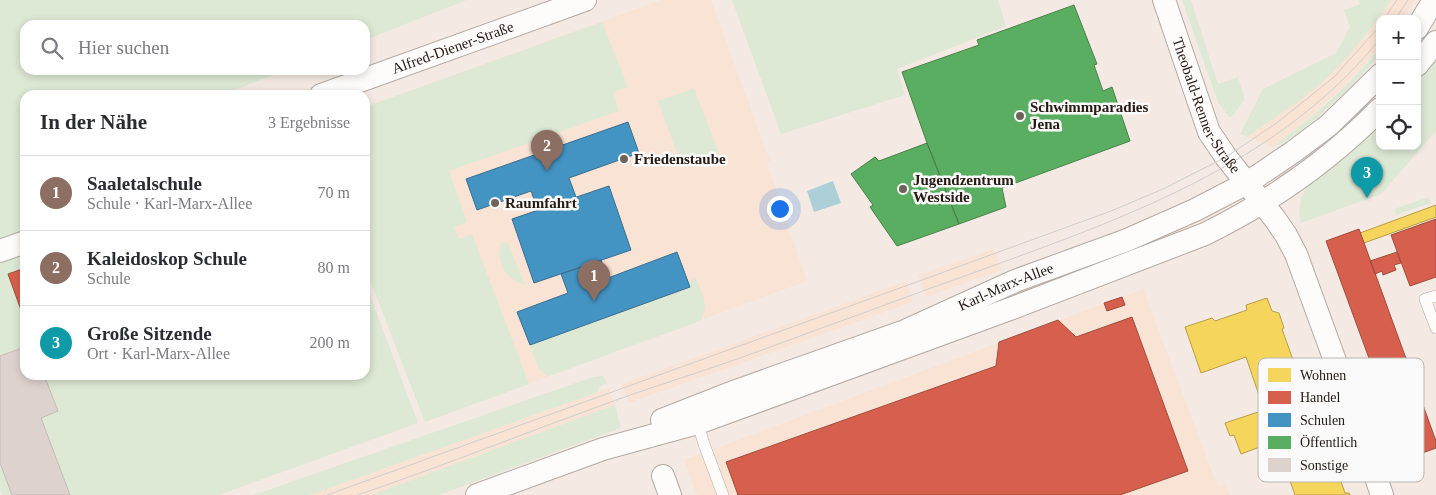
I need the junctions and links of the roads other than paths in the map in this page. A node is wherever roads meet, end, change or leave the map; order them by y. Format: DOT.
graph roads {
  1 [pos="586,0"];
  2 [pos="1164,0"];
  3 [pos="1434,0"];
  4 [pos="1421,21"];
  5 [pos="1436,42"];
  6 [pos="1421,60"];
  7 [pos="1376,79"];
  8 [pos="335,90"];
  9 [pos="1376,113"];
  10 [pos="1247,183"];
  11 [pos="1262,202"];
  12 [pos="20,244"];
  13 [pos="0,251"];
  14 [pos="1436,296"];
  15 [pos="1436,328"];
  16 [pos="1334,358"];
  17 [pos="696,415"];
  18 [pos="1378,482"];
  19 [pos="477,495"];
  20 [pos="723,495"];
  21 [pos="1382,495"];
  1 -- 8 [label="street, Alfred-Diener-Straße"];
  2 -- 10 [label="street, Theobald-Renner-Straße"];
  3 -- 4 [label="street"];
  5 -- 6 [label="street"];
  7 -- 10 [label="street, Karl-Marx-Allee"];
  9 -- 11 [label="street, Karl-Marx-Allee"];
  10 -- 11 [label="street, Theobald-Renner-Straße"];
  10 -- 17 [label="street, Karl-Marx-Allee"];
  11 -- 16 [label="street, Theobald-Renner-Straße"];
  11 -- 17 [label="street, Karl-Marx-Allee"];
  12 -- 13 [label="street"];
  14 -- 15 [label="lane"];
  17 -- 19 [label="street, Karl-Marx-Allee"];
  17 -- 20 [label="lane"];
  18 -- 21 [label="street, Theobald-Renner-Straße"];
}
